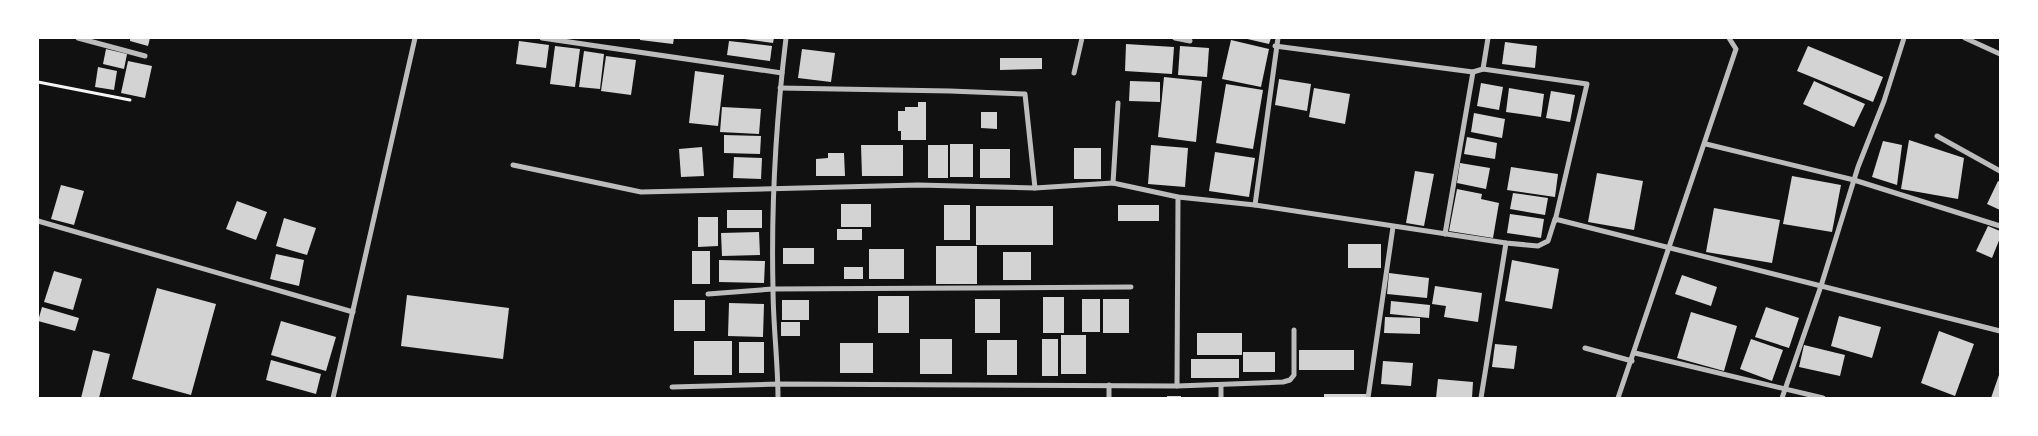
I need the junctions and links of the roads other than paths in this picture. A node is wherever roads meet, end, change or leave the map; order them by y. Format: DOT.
graph roads {
  1 [pos="78,38"];
  2 [pos="415,38"];
  3 [pos="542,38"];
  4 [pos="786,38"];
  5 [pos="1082,38"];
  6 [pos="1175,38"];
  7 [pos="1278,38"];
  8 [pos="1488,38"];
  9 [pos="1729,38"];
  10 [pos="1904,38"];
  11 [pos="1965,38"];
  12 [pos="1190,40"];
  13 [pos="1276,46"];
  14 [pos="2000,54"];
  15 [pos="145,56"];
  16 [pos="1483,70"];
  17 [pos="1473,72"];
  18 [pos="782,73"];
  19 [pos="1074,73"];
  20 [pos="780,88"];
  21 [pos="1118,103"];
  22 [pos="1937,136"];
  23 [pos="1706,144"];
  24 [pos="513,165"];
  25 [pos="2000,171"];
  26 [pos="1854,180"];
  27 [pos="1112,183"];
  28 [pos="773,188"];
  29 [pos="1036,188"];
  30 [pos="1178,197"];
  31 [pos="1255,205"];
  32 [pos="38,221"];
  33 [pos="1393,226"];
  34 [pos="2000,226"];
  35 [pos="1553,228"];
  36 [pos="1445,234"];
  37 [pos="1506,243"];
  38 [pos="1668,248"];
  39 [pos="1821,286"];
  40 [pos="1131,287"];
  41 [pos="773,290"];
  42 [pos="708,294"];
  43 [pos="353,312"];
  44 [pos="1294,330"];
  45 [pos="2000,330"];
  46 [pos="1585,348"];
  47 [pos="1635,353"];
  48 [pos="1632,361"];
  49 [pos="778,384"];
  50 [pos="1109,385"];
  51 [pos="1221,385"];
  52 [pos="1177,386"];
  53 [pos="672,387"];
  54 [pos="1786,389"];
  55 [pos="333,398"];
  56 [pos="778,398"];
  57 [pos="1109,398"];
  58 [pos="1221,398"];
  59 [pos="1368,398"];
  60 [pos="1481,398"];
  61 [pos="1618,398"];
  62 [pos="1782,398"];
  63 [pos="1823,398"];
  1 -- 15 [label="street"];
  2 -- 43 [label="street"];
  3 -- 18 [label="street"];
  4 -- 18 [label="street"];
  5 -- 19 [label="street"];
  6 -- 12 [label="street"];
  7 -- 13 [label="street"];
  8 -- 16 [label="street"];
  9 -- 23 [label="street"];
  10 -- 26 [label="street"];
  11 -- 14 [label="street"];
  13 -- 17 [label="street"];
  13 -- 31 [label="street"];
  16 -- 17 [label="street"];
  16 -- 35 [label="street"];
  17 -- 36 [label="street"];
  18 -- 20 [label="street"];
  20 -- 28 [label="street"];
  20 -- 29 [label="street"];
  21 -- 27 [label="street"];
  22 -- 25 [label="street"];
  23 -- 26 [label="street"];
  23 -- 38 [label="street"];
  24 -- 28 [label="street"];
  26 -- 34 [label="street"];
  26 -- 39 [label="street"];
  27 -- 29 [label="street"];
  27 -- 30 [label="street"];
  28 -- 29 [label="street"];
  28 -- 41 [label="street"];
  30 -- 31 [label="street"];
  30 -- 52 [label="street"];
  31 -- 33 [label="street"];
  32 -- 43 [label="street"];
  33 -- 36 [label="street"];
  33 -- 59 [label="street"];
  35 -- 37 [label="street"];
  35 -- 38 [label="street"];
  36 -- 37 [label="street"];
  37 -- 60 [label="street"];
  38 -- 39 [label="street"];
  38 -- 47 [label="street"];
  39 -- 45 [label="street"];
  39 -- 54 [label="street"];
  40 -- 41 [label="street"];
  41 -- 42 [label="street"];
  41 -- 49 [label="street"];
  43 -- 55 [label="street"];
  44 -- 51 [label="street"];
  46 -- 48 [label="street"];
  47 -- 48 [label="street"];
  47 -- 54 [label="street"];
  48 -- 61 [label="street"];
  49 -- 50 [label="street"];
  49 -- 53 [label="street"];
  49 -- 56 [label="street"];
  50 -- 52 [label="street"];
  50 -- 57 [label="street"];
  51 -- 52 [label="street"];
  51 -- 58 [label="street"];
  54 -- 62 [label="street"];
  54 -- 63 [label="street"];
}
